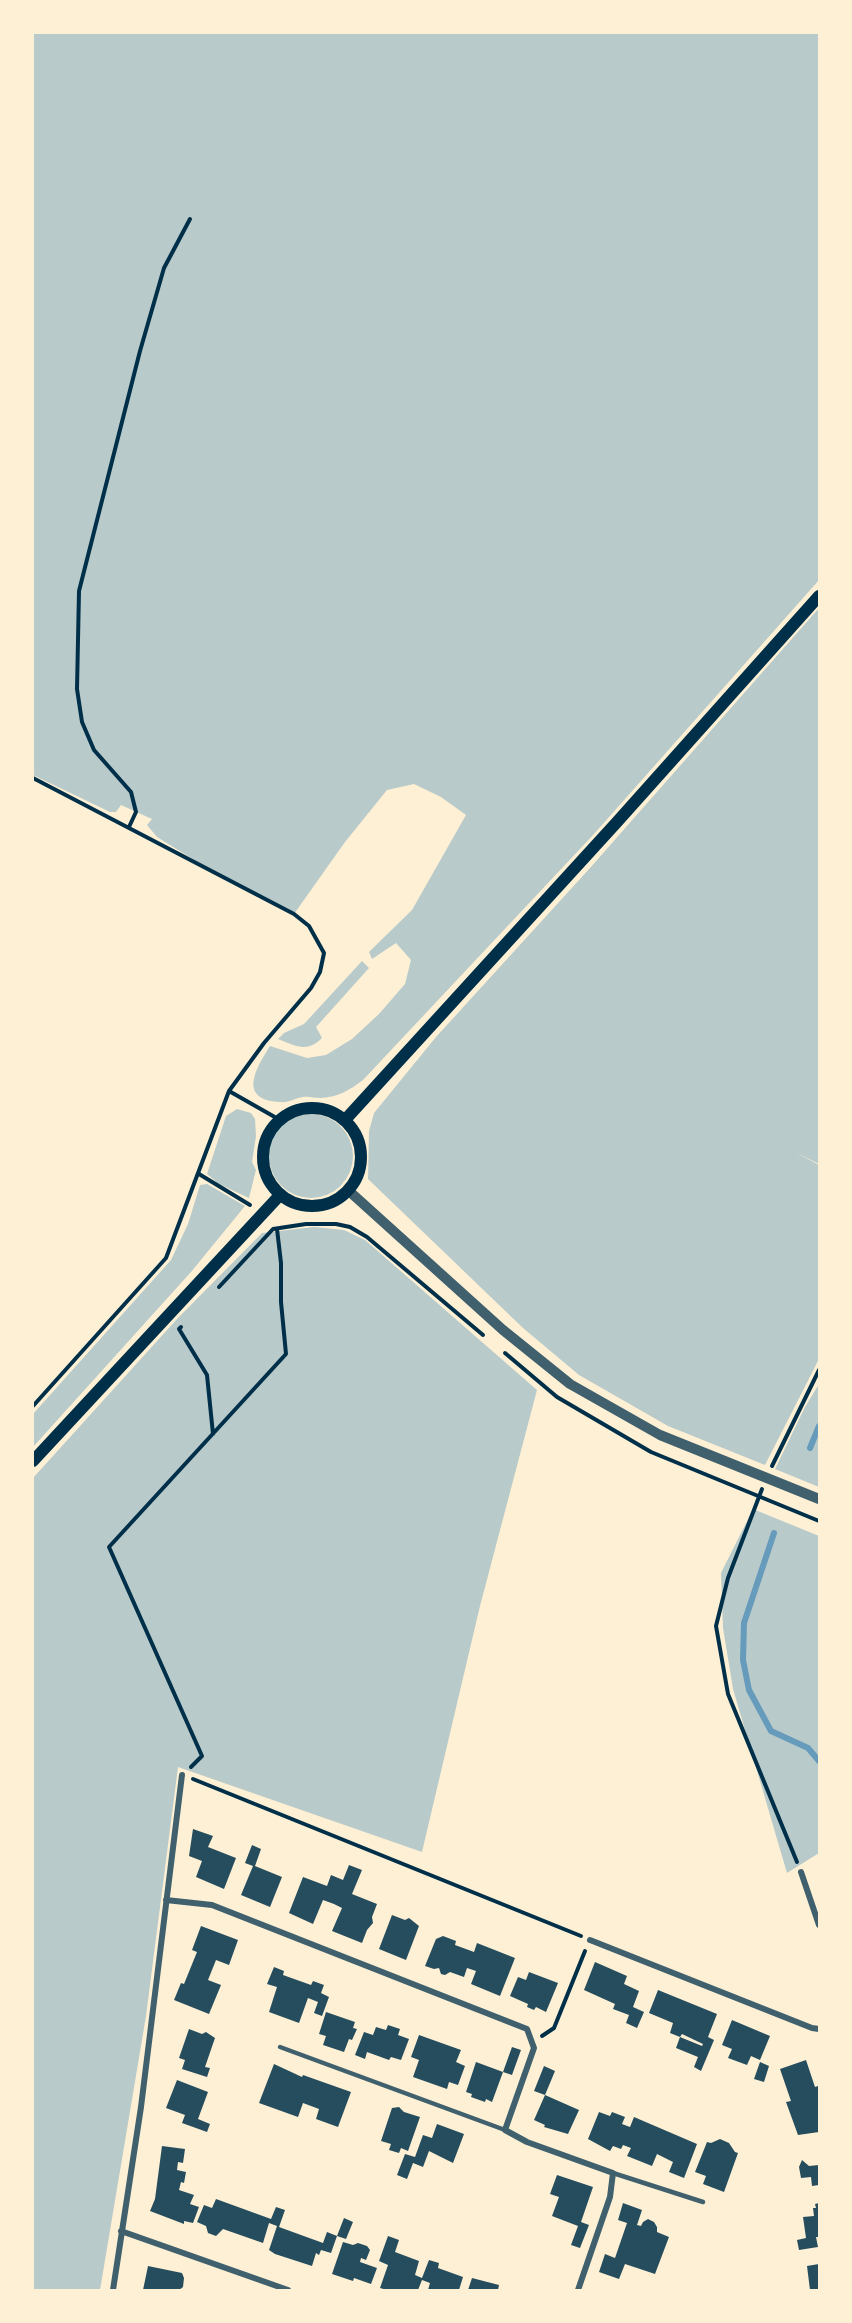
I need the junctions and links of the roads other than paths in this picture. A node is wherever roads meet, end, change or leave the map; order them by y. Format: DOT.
graph roads {
  1 [pos="819,596"];
  2 [pos="345,1120"];
  3 [pos="349,1191"];
  4 [pos="280,1195"];
  5 [pos="33,1461"];
  6 [pos="819,1499"];
  7 [pos="182,1775"];
  8 [pos="801,1872"];
  9 [pos="166,1900"];
  10 [pos="819,1925"];
  11 [pos="590,1940"];
  12 [pos="819,2029"];
  13 [pos="280,2047"];
  14 [pos="505,2130"];
  15 [pos="613,2173"];
  16 [pos="703,2202"];
  17 [pos="121,2231"];
  18 [pos="112,2290"];
  19 [pos="288,2290"];
  20 [pos="578,2290"];
  1 -- 2 [label="main road"];
  2 -- 3 [label="main road"];
  2 -- 4 [label="main road"];
  3 -- 4 [label="main road"];
  3 -- 6 [label="street"];
  4 -- 5 [label="main road"];
  7 -- 9 [label="street"];
  8 -- 10 [label="street"];
  9 -- 14 [label="street"];
  9 -- 17 [label="street"];
  11 -- 12 [label="street"];
  13 -- 14 [label="lane"];
  14 -- 15 [label="street"];
  15 -- 16 [label="lane"];
  15 -- 20 [label="street"];
  17 -- 18 [label="street"];
  17 -- 19 [label="street"];
}
